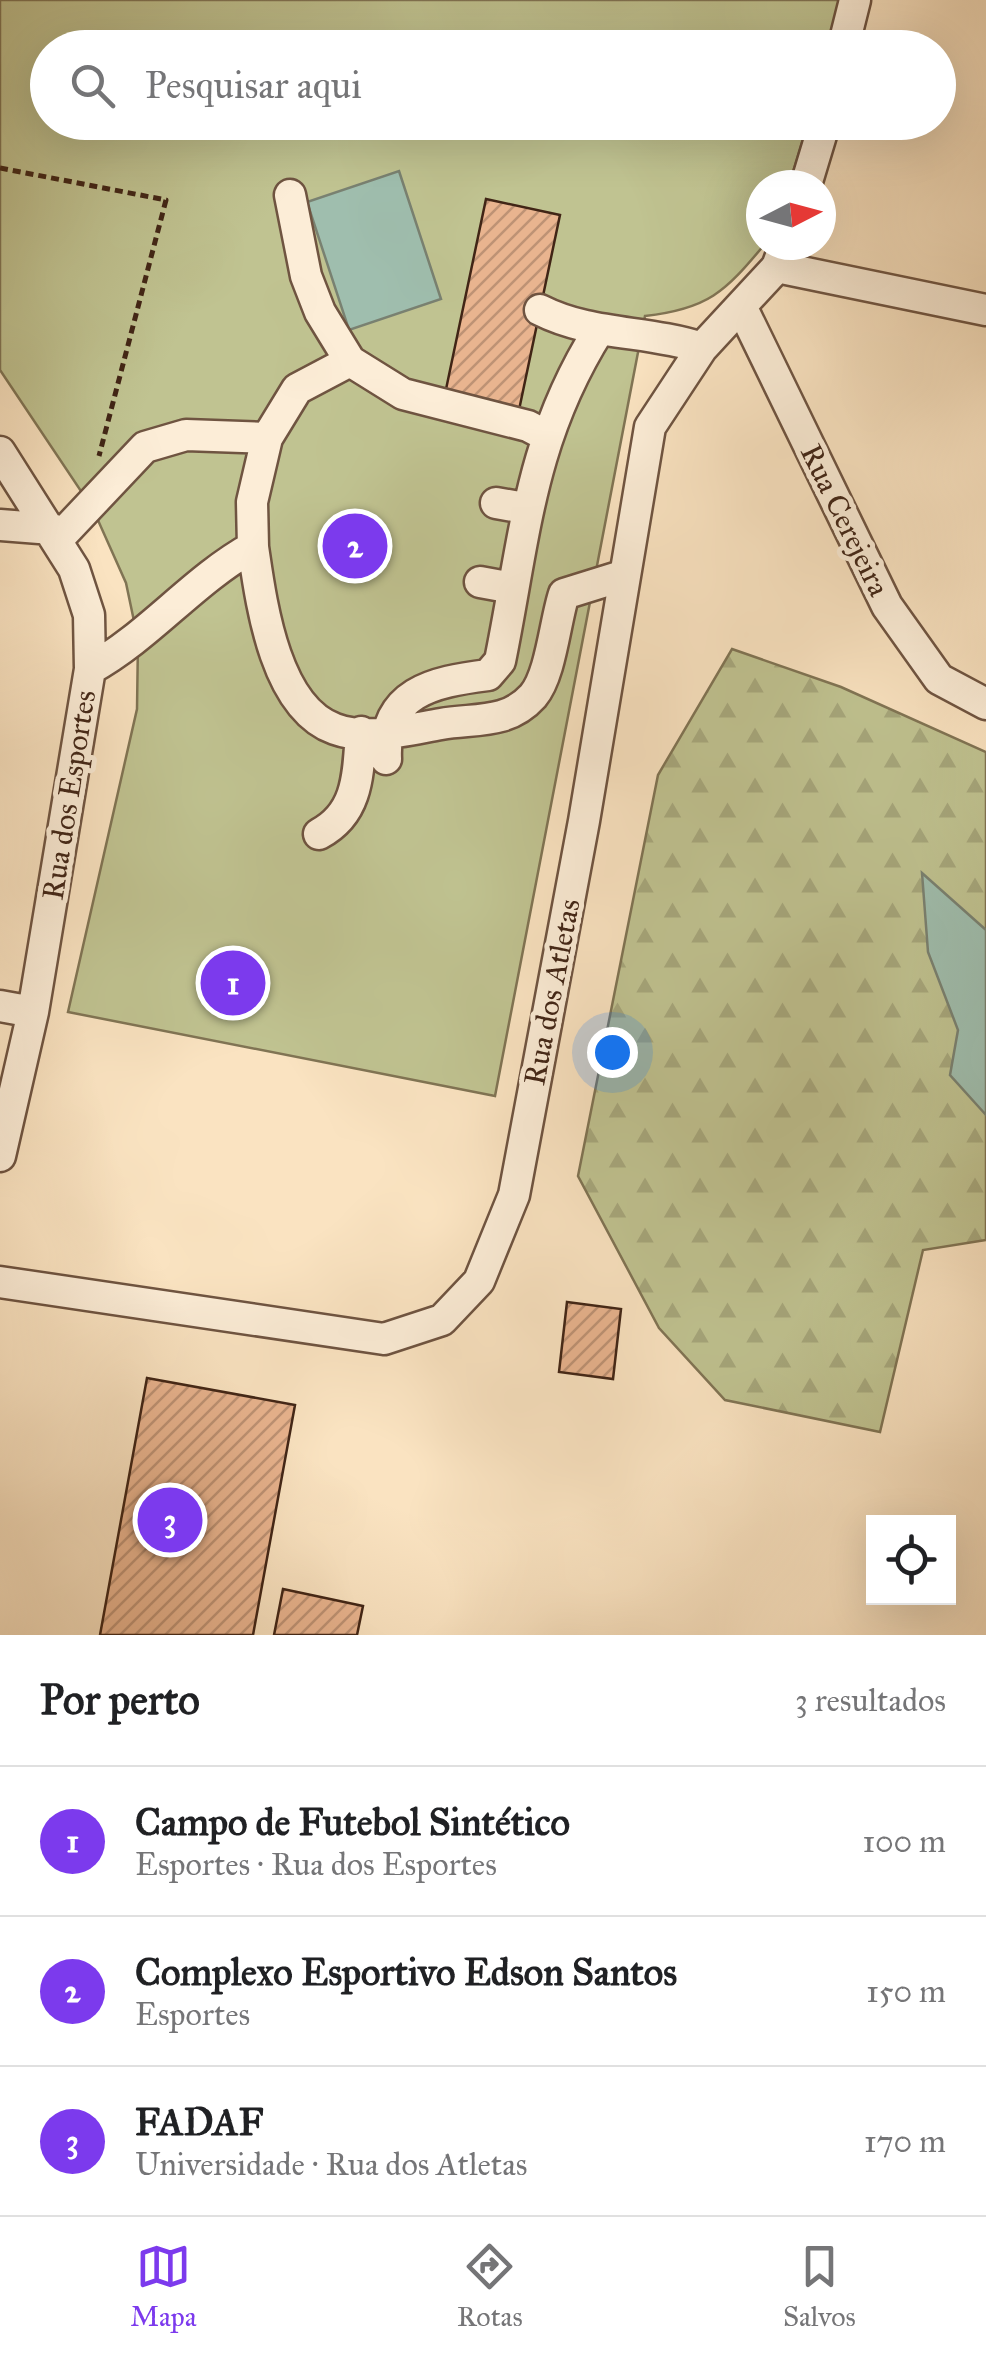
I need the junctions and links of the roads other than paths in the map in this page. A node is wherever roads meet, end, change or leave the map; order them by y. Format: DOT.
graph roads {
  1 [pos="855,0"];
  2 [pos="848,30"];
  3 [pos="820,140"];
  4 [pos="811,170"];
  5 [pos="290,195"];
  6 [pos="778,260"];
  7 [pos="796,260"];
  8 [pos="741,306"];
  9 [pos="540,310"];
  10 [pos="986,310"];
  11 [pos="599,330"];
  12 [pos="702,348"];
  13 [pos="350,361"];
  14 [pos="547,436"];
  15 [pos="266,438"];
  16 [pos="0,452"];
  17 [pos="0,525"];
  18 [pos="55,534"];
  19 [pos="253,548"];
  20 [pos="625,574"];
  21 [pos="480,582"];
  22 [pos="512,588"];
  23 [pos="90,669"];
  24 [pos="986,704"];
  25 [pos="377,741"];
  26 [pos="320,834"];
  27 [pos="0,1006"];
  28 [pos="33,1012"];
  29 [pos="0,1156"];
  30 [pos="0,1282"];
  1 -- 2 [label="street"];
  3 -- 4 [label="street"];
  5 -- 13 [label="street"];
  6 -- 8 [label="street, Rua dos Atletas"];
  7 -- 10 [label="street"];
  8 -- 12 [label="street, Rua dos Atletas"];
  8 -- 24 [label="street, Rua Cerejeira"];
  9 -- 11 [label="street"];
  11 -- 12 [label="street"];
  11 -- 14 [label="street"];
  12 -- 20 [label="street, Rua dos Atletas"];
  13 -- 14 [label="street"];
  13 -- 15 [label="street"];
  14 -- 22 [label="street"];
  15 -- 18 [label="street"];
  15 -- 19 [label="street"];
  16 -- 18 [label="street, Rua dos Esportes"];
  17 -- 18 [label="street"];
  18 -- 23 [label="street, Rua dos Esportes"];
  19 -- 23 [label="street"];
  19 -- 25 [label="street"];
  20 -- 25 [label="street"];
  20 -- 30 [label="street, Rua dos Atletas"];
  21 -- 22 [label="street"];
  22 -- 25 [label="street"];
  23 -- 28 [label="street, Rua dos Esportes"];
  25 -- 26 [label="street"];
  27 -- 28 [label="street"];
  28 -- 29 [label="street, Rua dos Esportes"];
}
